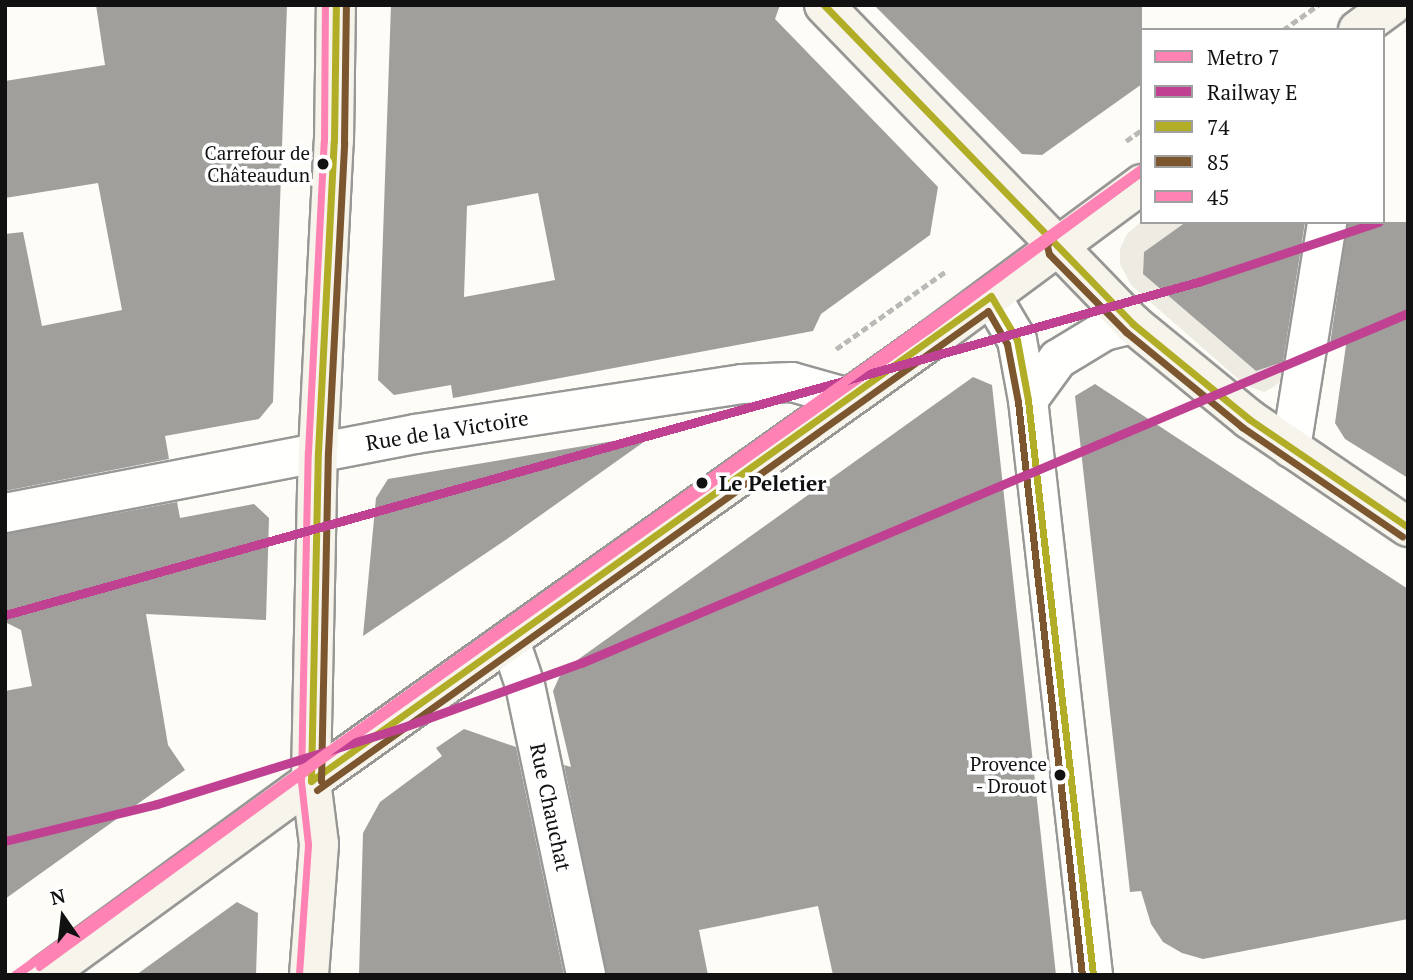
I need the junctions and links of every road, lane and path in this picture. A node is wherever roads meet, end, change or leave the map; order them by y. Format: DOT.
graph roads {
  1 [pos="336,5"];
  2 [pos="824,5"];
  3 [pos="1318,5"];
  4 [pos="1362,5"];
  5 [pos="1392,5"];
  6 [pos="1286,28"];
  7 [pos="1358,28"];
  8 [pos="1361,28"];
  9 [pos="1140,185"];
  10 [pos="1327,224"];
  11 [pos="1057,247"];
  12 [pos="991,296"];
  13 [pos="1133,324"];
  14 [pos="849,398"];
  15 [pos="1028,400"];
  16 [pos="1291,448"];
  17 [pos="318,452"];
  18 [pos="5,513"];
  19 [pos="1408,527"];
  20 [pos="510,641"];
  21 [pos="311,781"];
  22 [pos="45,975"];
  23 [pos="309,975"];
  24 [pos="586,975"];
  25 [pos="1093,975"];
  1 -- 17 [label="street"];
  2 -- 11 [label="street"];
  3 -- 6 [label="path"];
  4 -- 7 [label="street"];
  5 -- 8 [label="street"];
  9 -- 11 [label="street"];
  10 -- 16 [label="street"];
  11 -- 12 [label="street"];
  11 -- 13 [label="street"];
  12 -- 14 [label="street"];
  12 -- 15 [label="street"];
  13 -- 15 [label="street"];
  13 -- 16 [label="street"];
  14 -- 17 [label="street, Rue de la Victoire"];
  14 -- 20 [label="street"];
  15 -- 25 [label="street"];
  16 -- 19 [label="street"];
  17 -- 18 [label="street, Rue de la Victoire"];
  17 -- 21 [label="street"];
  20 -- 21 [label="street"];
  20 -- 24 [label="street, Rue Chauchat"];
  21 -- 22 [label="street"];
  21 -- 23 [label="street"];
}
